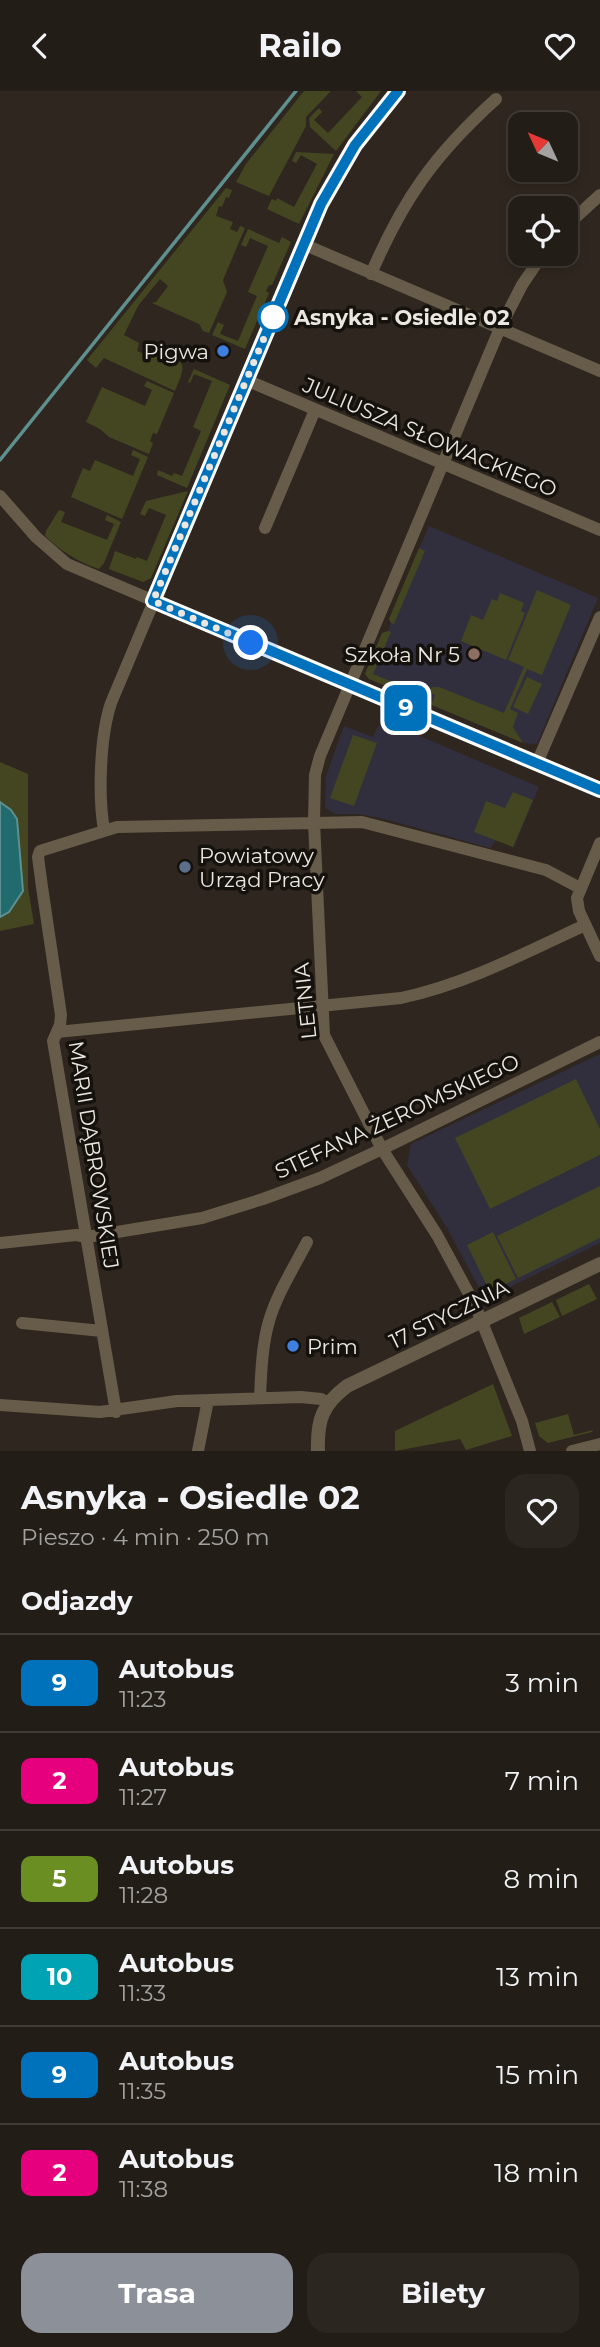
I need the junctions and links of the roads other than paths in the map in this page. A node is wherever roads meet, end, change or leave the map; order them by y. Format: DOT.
graph roads {
  1 [pos="398,91"];
  2 [pos="496,99"];
  3 [pos="600,195"];
  4 [pos="578,215"];
  5 [pos="303,244"];
  6 [pos="535,266"];
  7 [pos="371,275"];
  8 [pos="500,328"];
  9 [pos="600,371"];
  10 [pos="246,380"];
  11 [pos="315,410"];
  12 [pos="444,464"];
  13 [pos="0,496"];
  14 [pos="265,528"];
  15 [pos="600,530"];
  16 [pos="153,601"];
  17 [pos="600,617"];
  18 [pos="350,684"];
  19 [pos="537,763"];
  20 [pos="600,790"];
  21 [pos="314,822"];
  22 [pos="104,830"];
  23 [pos="600,843"];
  24 [pos="580,888"];
  25 [pos="585,925"];
  26 [pos="600,956"];
  27 [pos="321,1008"];
  28 [pos="57,1032"];
  29 [pos="600,1042"];
  30 [pos="382,1149"];
  31 [pos="87,1237"];
  32 [pos="307,1242"];
  33 [pos="0,1243"];
  34 [pos="600,1265"];
  35 [pos="482,1322"];
  36 [pos="22,1323"];
  37 [pos="102,1331"];
  38 [pos="260,1398"];
  39 [pos="208,1400"];
  40 [pos="328,1403"];
  41 [pos="0,1405"];
  42 [pos="116,1412"];
  43 [pos="600,1444"];
  44 [pos="198,1451"];
  45 [pos="318,1451"];
  46 [pos="530,1451"];
  47 [pos="572,1451"];
  1 -- 5 [label="street"];
  2 -- 7 [label="street"];
  3 -- 4 [label="street"];
  5 -- 7 [label="street"];
  5 -- 10 [label="street"];
  6 -- 8 [label="street, LETNIA"];
  7 -- 8 [label="street"];
  8 -- 9 [label="street"];
  8 -- 12 [label="street, LETNIA"];
  10 -- 11 [label="street, JULIUSZA SŁOWACKIEGO"];
  10 -- 16 [label="street"];
  11 -- 12 [label="street, JULIUSZA SŁOWACKIEGO"];
  11 -- 14 [label="street"];
  12 -- 15 [label="street, JULIUSZA SŁOWACKIEGO"];
  12 -- 18 [label="street, LETNIA"];
  13 -- 16 [label="street"];
  16 -- 18 [label="street"];
  16 -- 22 [label="street"];
  17 -- 19 [label="street"];
  18 -- 19 [label="street"];
  18 -- 21 [label="street, LETNIA"];
  19 -- 20 [label="street"];
  21 -- 22 [label="street"];
  21 -- 24 [label="street"];
  21 -- 27 [label="street, LETNIA"];
  22 -- 28 [label="street, MARII DĄBROWSKIEJ"];
  23 -- 24 [label="street"];
  24 -- 25 [label="street"];
  25 -- 26 [label="street"];
  25 -- 27 [label="street"];
  27 -- 28 [label="street"];
  27 -- 30 [label="street, LETNIA"];
  28 -- 31 [label="street, MARII DĄBROWSKIEJ"];
  29 -- 30 [label="street, STEFANA ŻEROMSKIEGO"];
  30 -- 31 [label="street, STEFANA ŻEROMSKIEGO"];
  30 -- 35 [label="street, LETNIA"];
  31 -- 33 [label="street, STEFANA ŻEROMSKIEGO"];
  31 -- 37 [label="street, MARII DĄBROWSKIEJ"];
  32 -- 38 [label="street"];
  34 -- 35 [label="street, 17 STYCZNIA"];
  35 -- 40 [label="street, 17 STYCZNIA"];
  35 -- 46 [label="street, LETNIA"];
  36 -- 37 [label="street"];
  37 -- 42 [label="street, MARII DĄBROWSKIEJ"];
  38 -- 39 [label="street"];
  38 -- 40 [label="street"];
  39 -- 42 [label="street"];
  39 -- 44 [label="street"];
  40 -- 45 [label="street"];
  41 -- 42 [label="street"];
  43 -- 47 [label="street"];
}
